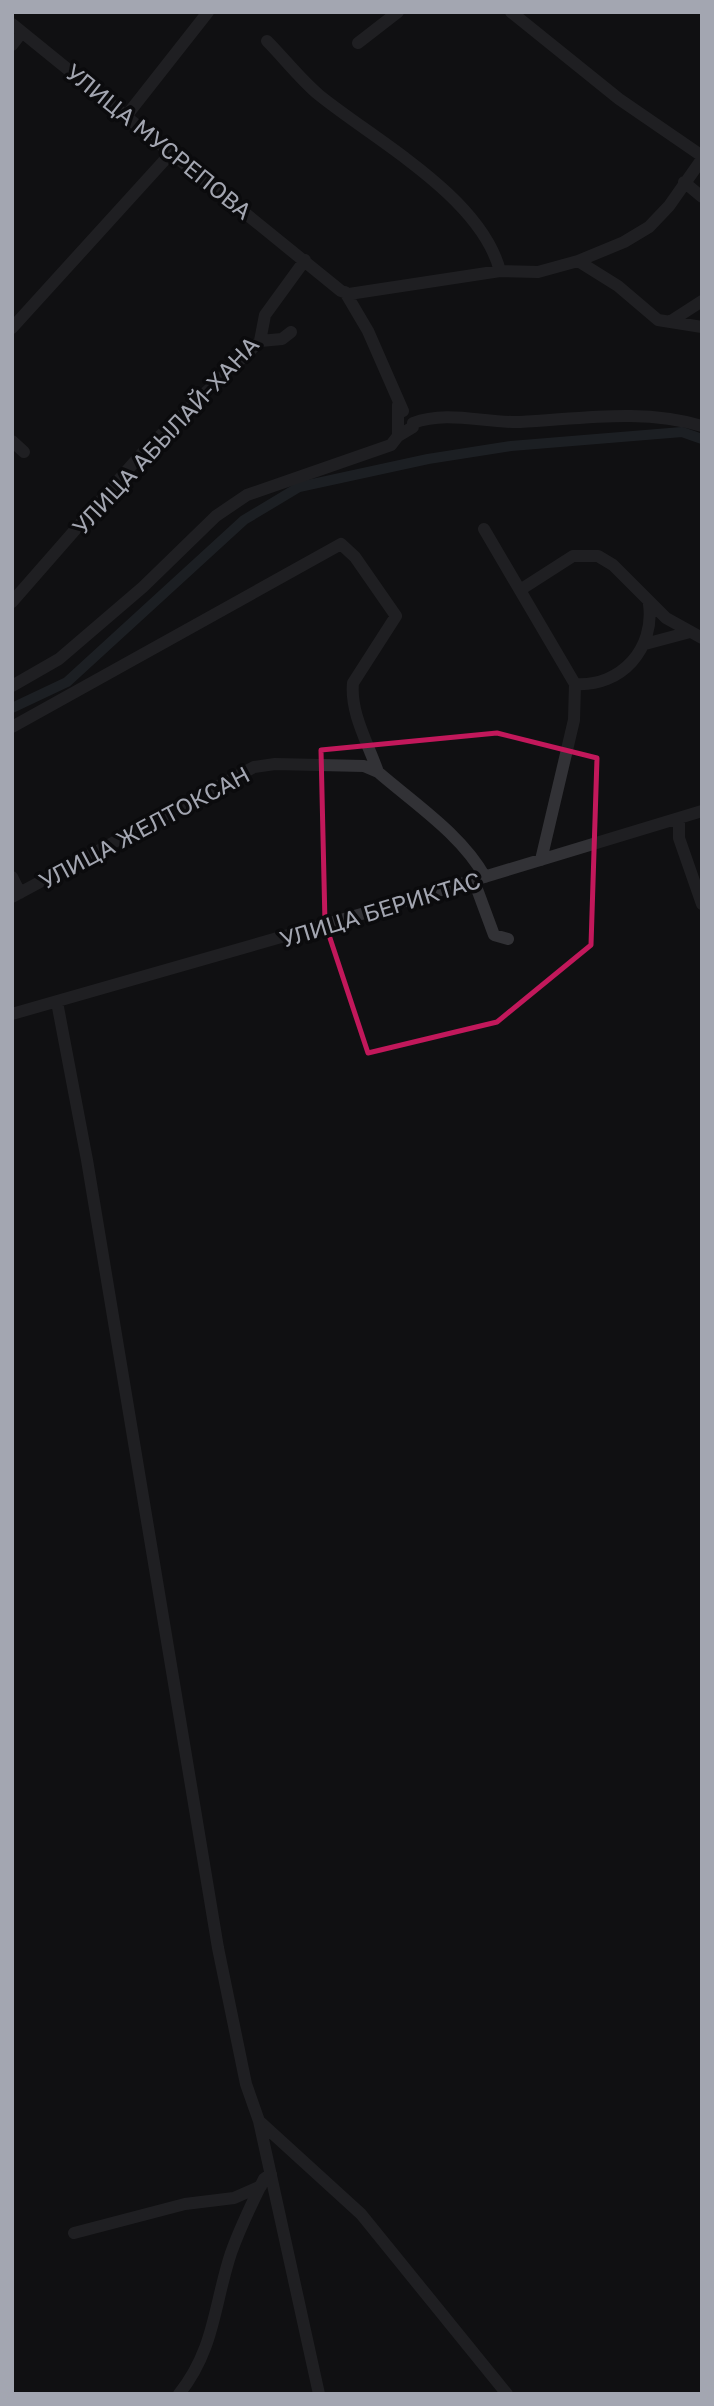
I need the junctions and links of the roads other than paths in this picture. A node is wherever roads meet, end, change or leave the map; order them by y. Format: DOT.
graph roads {
  1 [pos="208,12"];
  2 [pos="398,12"];
  3 [pos="511,12"];
  4 [pos="17,28"];
  5 [pos="267,41"];
  6 [pos="358,43"];
  7 [pos="12,45"];
  8 [pos="127,115"];
  9 [pos="172,152"];
  10 [pos="702,157"];
  11 [pos="684,182"];
  12 [pos="702,197"];
  13 [pos="305,260"];
  14 [pos="578,261"];
  15 [pos="500,271"];
  16 [pos="345,292"];
  17 [pos="702,301"];
  18 [pos="671,321"];
  19 [pos="702,327"];
  20 [pos="12,328"];
  21 [pos="291,332"];
  22 [pos="260,341"];
  23 [pos="398,405"];
  24 [pos="412,423"];
  25 [pos="702,426"];
  26 [pos="398,436"];
  27 [pos="12,441"];
  28 [pos="24,452"];
  29 [pos="484,529"];
  30 [pos="520,590"];
  31 [pos="12,602"];
  32 [pos="649,604"];
  33 [pos="690,632"];
  34 [pos="702,638"];
  35 [pos="645,644"];
  36 [pos="575,684"];
  37 [pos="12,686"];
  38 [pos="12,727"];
  39 [pos="378,772"];
  40 [pos="702,811"];
  41 [pos="679,818"];
  42 [pos="541,860"];
  43 [pos="12,877"];
  44 [pos="480,879"];
  45 [pos="16,895"];
  46 [pos="702,904"];
  47 [pos="508,939"];
  48 [pos="57,1002"];
  49 [pos="14,1011"];
  50 [pos="258,2121"];
  51 [pos="271,2174"];
  52 [pos="261,2186"];
  53 [pos="74,2233"];
  54 [pos="179,2394"];
  55 [pos="319,2394"];
  56 [pos="507,2394"];
  1 -- 8 [label="street"];
  2 -- 6 [label="street"];
  3 -- 10 [label="street"];
  4 -- 7 [label="street"];
  4 -- 8 [label="street, УЛИЦА МУСРЕПОВА"];
  5 -- 15 [label="street"];
  8 -- 9 [label="street, УЛИЦА МУСРЕПОВА"];
  9 -- 13 [label="street, УЛИЦА МУСРЕПОВА"];
  9 -- 20 [label="street"];
  10 -- 11 [label="street"];
  11 -- 12 [label="street"];
  11 -- 14 [label="street"];
  13 -- 16 [label="street"];
  13 -- 22 [label="street, УЛИЦА АБЫЛАЙ-ХАНА"];
  14 -- 15 [label="street"];
  14 -- 18 [label="street"];
  15 -- 16 [label="street"];
  16 -- 23 [label="street"];
  17 -- 18 [label="street"];
  18 -- 19 [label="street"];
  21 -- 22 [label="street"];
  22 -- 31 [label="street, УЛИЦА АБЫЛАЙ-ХАНА"];
  23 -- 24 [label="street"];
  23 -- 26 [label="street"];
  24 -- 25 [label="street"];
  24 -- 26 [label="street"];
  26 -- 37 [label="street"];
  27 -- 28 [label="street"];
  29 -- 30 [label="street"];
  30 -- 32 [label="street"];
  30 -- 36 [label="street"];
  32 -- 33 [label="street"];
  32 -- 35 [label="street"];
  33 -- 34 [label="street"];
  33 -- 35 [label="street"];
  35 -- 36 [label="street"];
  36 -- 42 [label="street"];
  38 -- 39 [label="street"];
  39 -- 44 [label="street"];
  39 -- 45 [label="street, УЛИЦА ЖЕЛТОКСАН"];
  40 -- 41 [label="street, УЛИЦА БЕРИКТАС"];
  41 -- 42 [label="street, УЛИЦА БЕРИКТАС"];
  41 -- 46 [label="street"];
  42 -- 44 [label="street, УЛИЦА БЕРИКТАС"];
  43 -- 45 [label="street"];
  44 -- 47 [label="street"];
  44 -- 48 [label="street, УЛИЦА БЕРИКТАС"];
  48 -- 49 [label="street, УЛИЦА БЕРИКТАС"];
  48 -- 50 [label="street"];
  50 -- 51 [label="street"];
  50 -- 56 [label="street"];
  51 -- 52 [label="street"];
  51 -- 55 [label="street"];
  52 -- 53 [label="street"];
  52 -- 54 [label="street"];
}
